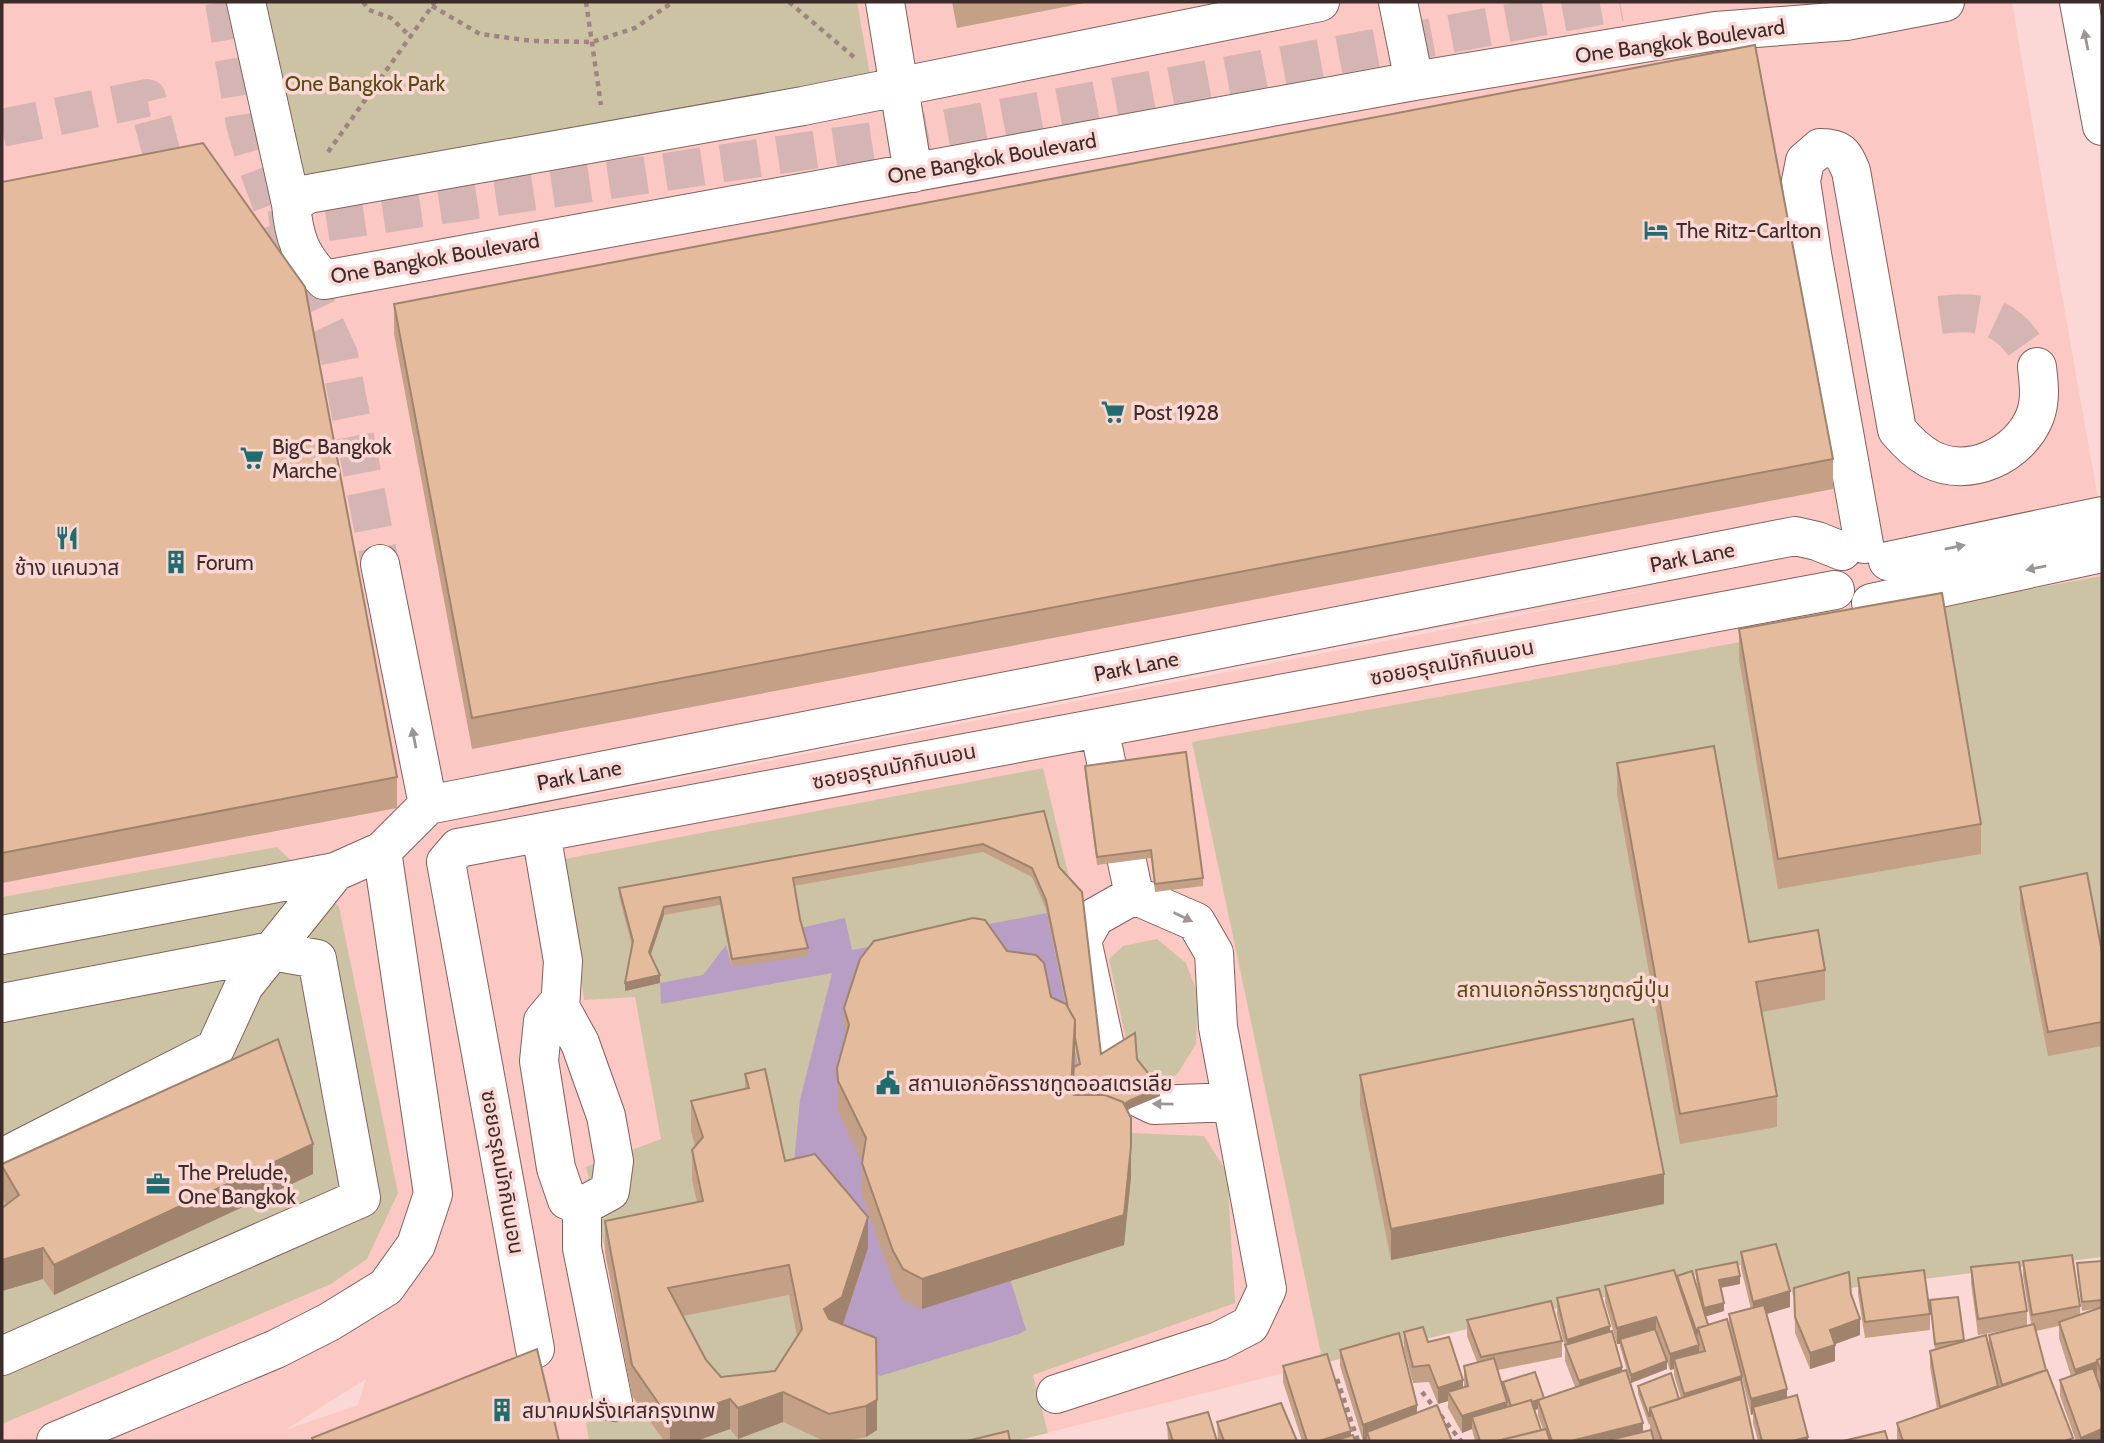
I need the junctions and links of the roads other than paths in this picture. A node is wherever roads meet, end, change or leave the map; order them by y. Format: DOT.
graph roads {
  1 [pos="246,2"];
  2 [pos="885,2"];
  3 [pos="1320,2"];
  4 [pos="1398,2"];
  5 [pos="1723,2"];
  6 [pos="1847,2"];
  7 [pos="1945,2"];
  8 [pos="2079,2"];
  9 [pos="1414,81"];
  10 [pos="895,87"];
  11 [pos="2102,126"];
  12 [pos="913,173"];
  13 [pos="291,204"];
  14 [pos="2037,368"];
  15 [pos="2102,516"];
  16 [pos="1865,552"];
  17 [pos="2102,553"];
  18 [pos="380,564"];
  19 [pos="1835,590"];
  20 [pos="1871,603"];
  21 [pos="1099,728"];
  22 [pos="428,805"];
  23 [pos="541,832"];
  24 [pos="382,851"];
  25 [pos="335,872"];
  26 [pos="1134,895"];
  27 [pos="2,935"];
  28 [pos="272,951"];
  29 [pos="2,1003"];
  30 [pos="561,1008"];
  31 [pos="1231,1102"];
  32 [pos="2,1158"];
  33 [pos="582,1206"];
  34 [pos="535,1349"];
  35 [pos="2,1356"];
  36 [pos="1056,1394"];
  37 [pos="613,1402"];
  38 [pos="56,1441"];
  1 -- 13 [label="main road"];
  2 -- 10 [label="main road"];
  3 -- 10 [label="main road"];
  4 -- 9 [label="main road"];
  5 -- 6 [label="main road"];
  7 -- 9 [label="main road, One Bangkok Boulevard"];
  11 -- 8 [label="main road, one-way"];
  9 -- 12 [label="main road, One Bangkok Boulevard"];
  10 -- 12 [label="main road"];
  10 -- 13 [label="main road"];
  12 -- 13 [label="main road, One Bangkok Boulevard"];
  14 -- 16 [label="main road"];
  16 -- 15 [label="main road, one-way"];
  16 -- 19 [label="main road"];
  16 -- 20 [label="main road"];
  16 -- 22 [label="main road, Park Lane"];
  17 -- 20 [label="main road, one-way"];
  22 -- 18 [label="main road, one-way"];
  19 -- 20 [label="main road"];
  19 -- 21 [label="main road, ซอยอรุณมักกินนอน"];
  21 -- 23 [label="main road, ซอยอรุณมักกินนอน"];
  21 -- 26 [label="main road"];
  22 -- 24 [label="main road"];
  23 -- 30 [label="main road"];
  23 -- 34 [label="main road, ซอยอรุณมักกินนอน"];
  24 -- 25 [label="main road"];
  24 -- 38 [label="main road"];
  25 -- 27 [label="main road"];
  25 -- 28 [label="main road"];
  26 -- 31 [label="main road, one-way"];
  31 -- 26 [label="main road, one-way"];
  28 -- 29 [label="main road"];
  28 -- 32 [label="main road"];
  28 -- 35 [label="main road"];
  30 -- 33 [label="main road"];
  30 -- 33 [label="main road"];
  31 -- 36 [label="main road"];
  33 -- 37 [label="main road"];
}
